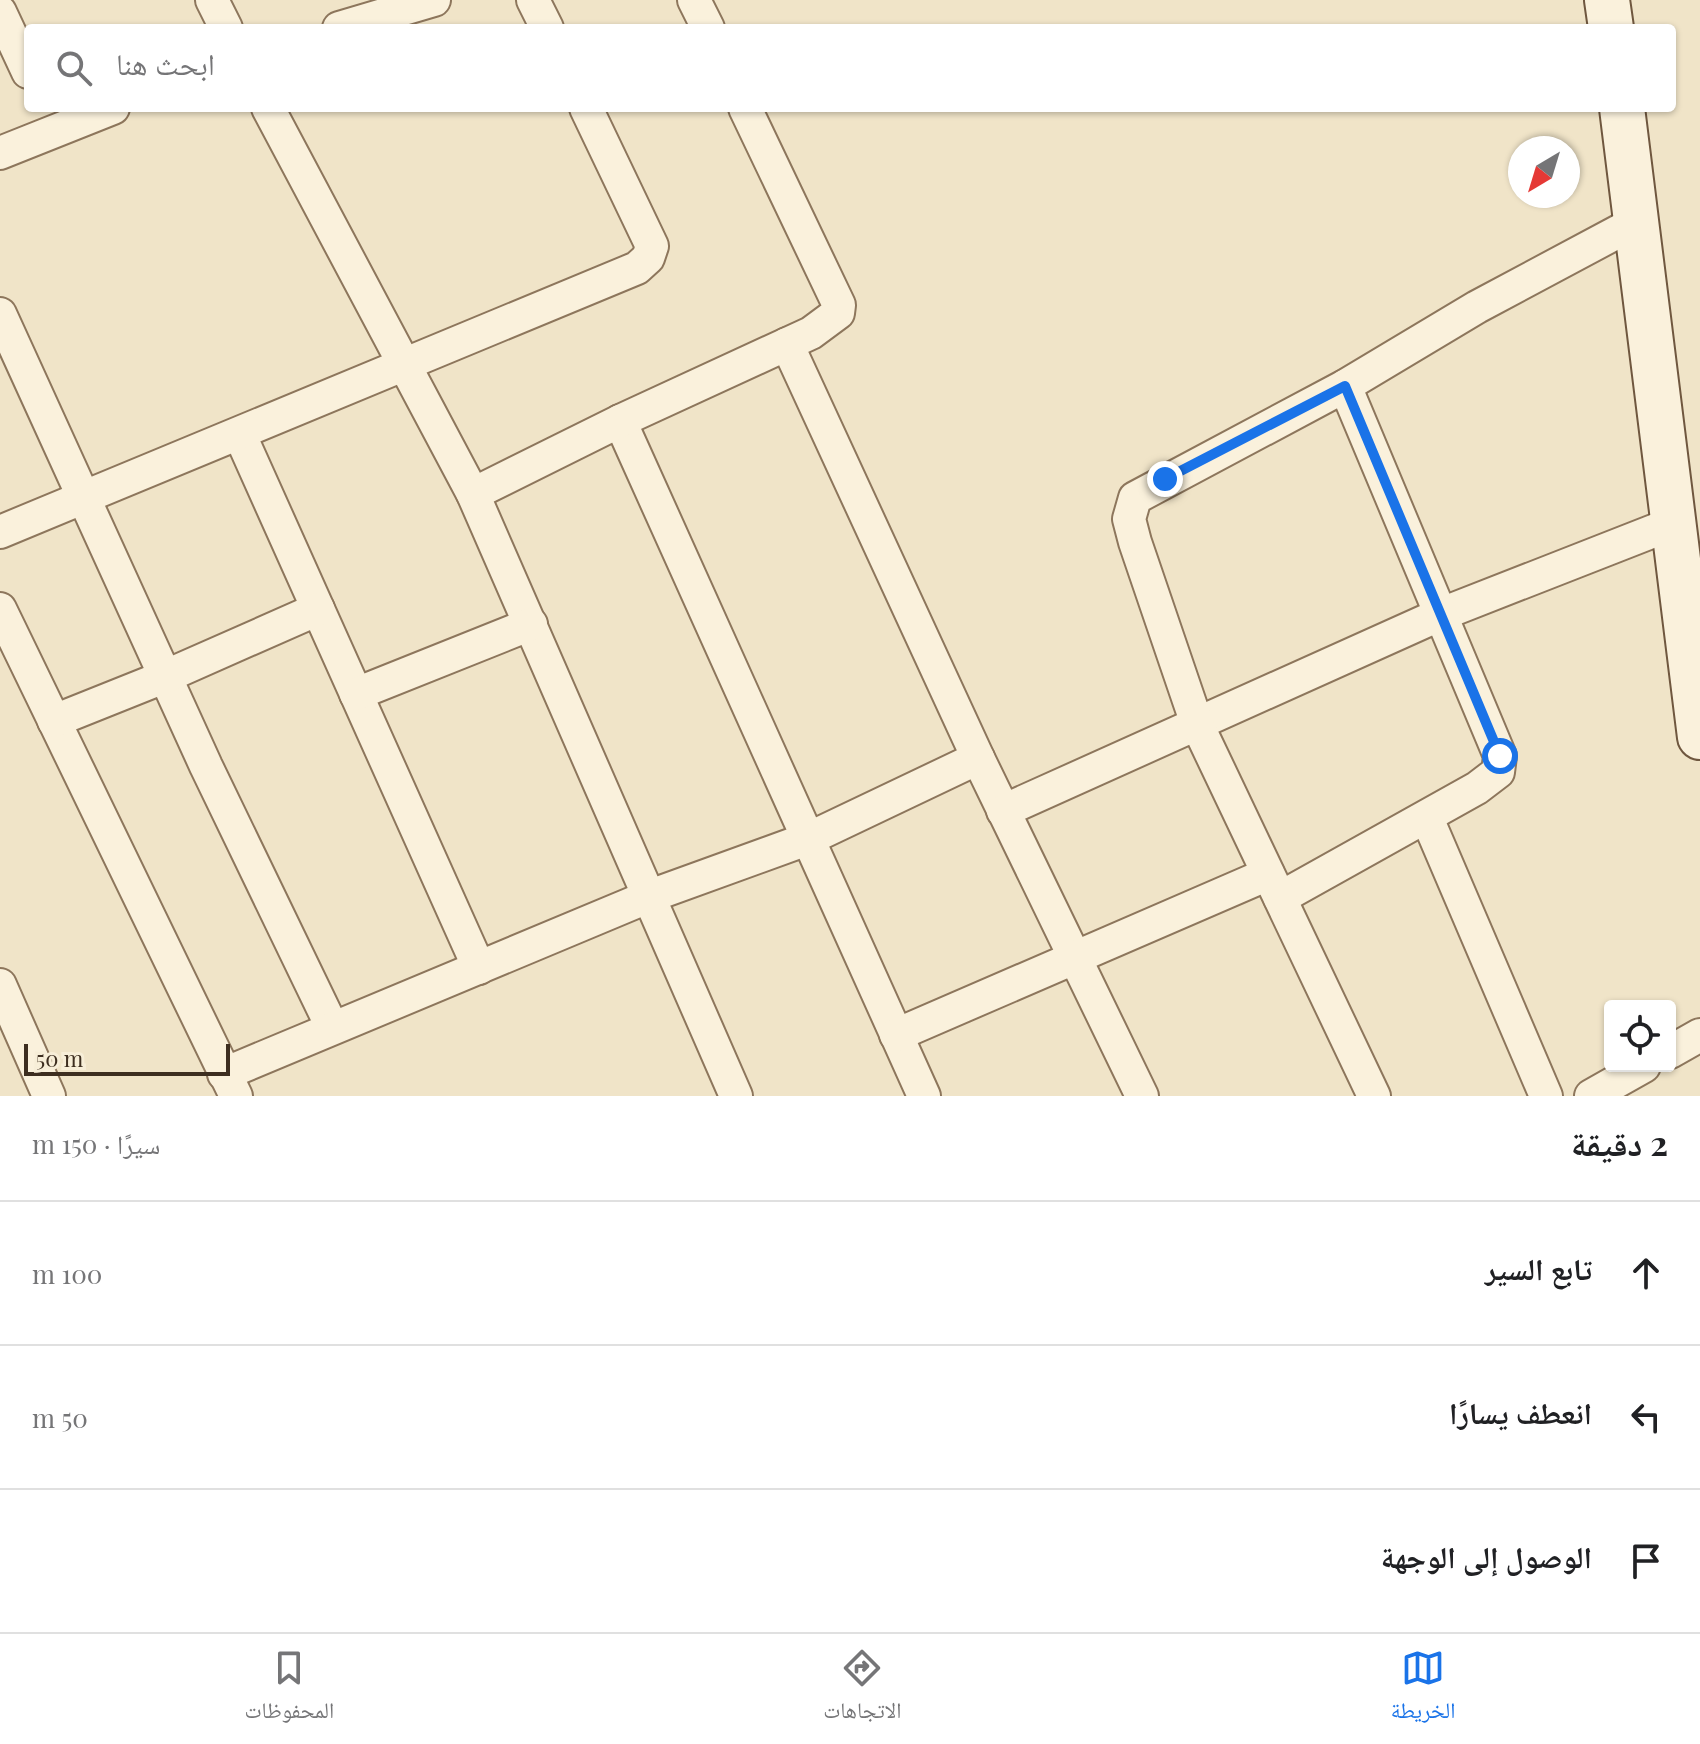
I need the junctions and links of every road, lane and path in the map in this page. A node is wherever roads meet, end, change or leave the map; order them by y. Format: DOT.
graph roads {
  1 [pos="212,0"];
  2 [pos="434,0"];
  3 [pos="533,0"];
  4 [pos="694,0"];
  5 [pos="1607,0"];
  6 [pos="371,9"];
  7 [pos="0,12"];
  8 [pos="224,24"];
  9 [pos="346,24"];
  10 [pos="545,24"];
  11 [pos="706,24"];
  12 [pos="1610,24"];
  13 [pos="24,63"];
  14 [pos="92,112"];
  15 [pos="270,112"];
  16 [pos="588,112"];
  17 [pos="747,112"];
  18 [pos="1623,112"];
  19 [pos="50,120"];
  20 [pos="0,153"];
  21 [pos="1638,221"];
  22 [pos="0,314"];
  23 [pos="787,344"];
  24 [pos="402,365"];
  25 [pos="1345,386"];
  26 [pos="620,421"];
  27 [pos="240,435"];
  28 [pos="473,494"];
  29 [pos="84,499"];
  30 [pos="1674,523"];
  31 [pos="0,532"];
  32 [pos="0,609"];
  33 [pos="318,609"];
  34 [pos="1439,615"];
  35 [pos="531,624"];
  36 [pos="164,677"];
  37 [pos="356,694"];
  38 [pos="54,721"];
  39 [pos="1197,724"];
  40 [pos="1700,737"];
  41 [pos="978,758"];
  42 [pos="1003,811"];
  43 [pos="1427,818"];
  44 [pos="810,838"];
  45 [pos="1274,886"];
  46 [pos="650,896"];
  47 [pos="1074,958"];
  48 [pos="479,968"];
  49 [pos="0,985"];
  50 [pos="332,1027"];
  51 [pos="896,1035"];
  52 [pos="1700,1035"];
  53 [pos="1676,1049"];
  54 [pos="1633,1072"];
  55 [pos="230,1085"];
  56 [pos="49,1096"];
  57 [pos="736,1096"];
  58 [pos="924,1096"];
  59 [pos="1142,1096"];
  60 [pos="1374,1096"];
  61 [pos="1546,1096"];
  62 [pos="1591,1096"];
  1 -- 8 [label="street"];
  2 -- 6 [label="street"];
  3 -- 10 [label="street"];
  4 -- 11 [label="street"];
  5 -- 12 [label="street"];
  6 -- 9 [label="street"];
  7 -- 13 [label="street"];
  14 -- 19 [label="street"];
  15 -- 24 [label="street"];
  16 -- 24 [label="street"];
  17 -- 23 [label="street"];
  18 -- 21 [label="street"];
  19 -- 20 [label="street"];
  21 -- 25 [label="street"];
  21 -- 30 [label="street"];
  22 -- 29 [label="street"];
  23 -- 26 [label="street"];
  23 -- 41 [label="street"];
  24 -- 27 [label="street"];
  24 -- 28 [label="street"];
  25 -- 34 [label="street"];
  25 -- 39 [label="street"];
  26 -- 28 [label="street"];
  26 -- 44 [label="street"];
  27 -- 29 [label="street"];
  27 -- 33 [label="street"];
  28 -- 35 [label="street"];
  29 -- 31 [label="street"];
  29 -- 36 [label="street"];
  30 -- 34 [label="street"];
  30 -- 40 [label="street"];
  32 -- 38 [label="street"];
  33 -- 36 [label="street"];
  33 -- 37 [label="street"];
  34 -- 39 [label="street"];
  34 -- 43 [label="street"];
  35 -- 37 [label="street"];
  35 -- 46 [label="street"];
  36 -- 38 [label="street"];
  36 -- 50 [label="street"];
  37 -- 48 [label="street"];
  38 -- 55 [label="street"];
  39 -- 42 [label="street"];
  39 -- 45 [label="street"];
  41 -- 42 [label="street"];
  41 -- 44 [label="street"];
  42 -- 47 [label="street"];
  43 -- 45 [label="street"];
  43 -- 61 [label="street"];
  44 -- 46 [label="street"];
  44 -- 51 [label="street"];
  45 -- 47 [label="street"];
  45 -- 60 [label="street"];
  46 -- 48 [label="street"];
  46 -- 57 [label="street"];
  47 -- 51 [label="street"];
  47 -- 59 [label="street"];
  48 -- 50 [label="street"];
  49 -- 56 [label="street"];
  50 -- 55 [label="street"];
  51 -- 58 [label="street"];
  52 -- 53 [label="street"];
  54 -- 62 [label="street"];
}
